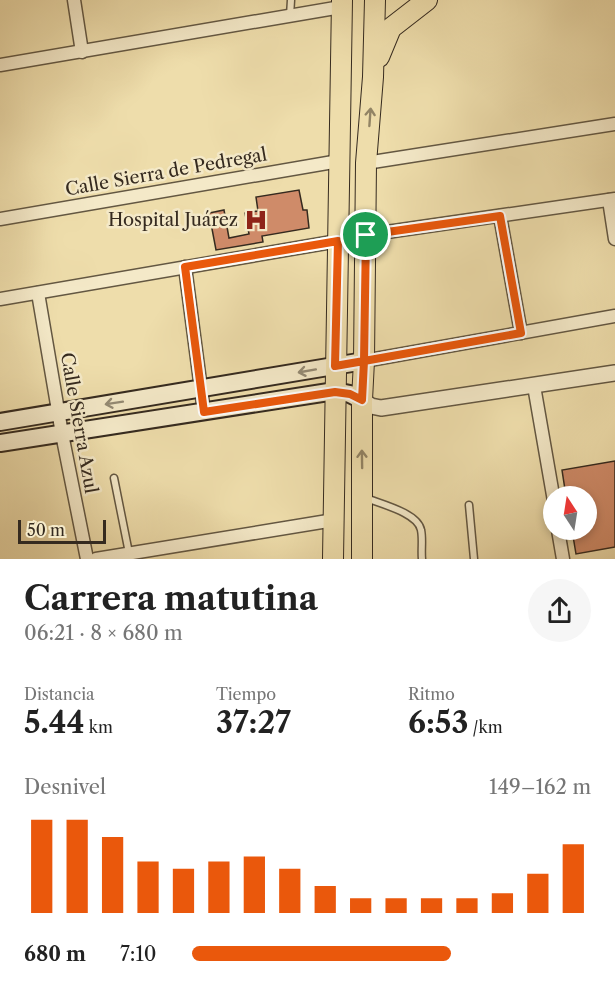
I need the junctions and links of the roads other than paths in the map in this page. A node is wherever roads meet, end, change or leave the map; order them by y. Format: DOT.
graph roads {
  1 [pos="74,0"];
  2 [pos="291,0"];
  3 [pos="375,0"];
  4 [pos="386,0"];
  5 [pos="427,0"];
  6 [pos="341,4"];
  7 [pos="290,16"];
  8 [pos="82,52"];
  9 [pos="0,65"];
  10 [pos="373,77"];
  11 [pos="615,124"];
  12 [pos="339,162"];
  13 [pos="366,163"];
  14 [pos="612,199"];
  15 [pos="500,216"];
  16 [pos="0,219"];
  17 [pos="366,235"];
  18 [pos="615,239"];
  19 [pos="338,241"];
  20 [pos="185,267"];
  21 [pos="38,292"];
  22 [pos="0,299"];
  23 [pos="615,316"];
  24 [pos="521,333"];
  25 [pos="364,361"];
  26 [pos="335,366"];
  27 [pos="615,373"];
  28 [pos="534,386"];
  29 [pos="201,389"];
  30 [pos="335,392"];
  31 [pos="362,400"];
  32 [pos="58,412"];
  33 [pos="204,412"];
  34 [pos="0,422"];
  35 [pos="62,434"];
  36 [pos="0,443"];
  37 [pos="114,478"];
  38 [pos="551,486"];
  39 [pos="363,497"];
  40 [pos="469,505"];
  41 [pos="334,520"];
  42 [pos="560,540"];
  43 [pos="129,553"];
  44 [pos="87,559"];
  45 [pos="96,559"];
  46 [pos="333,559"];
  47 [pos="362,559"];
  48 [pos="422,559"];
  49 [pos="474,559"];
  50 [pos="563,559"];
  1 -- 8 [label="street"];
  2 -- 7 [label="lane"];
  3 -- 4 [label="street"];
  3 -- 10 [label="main road"];
  5 -- 10 [label="main road"];
  6 -- 7 [label="street"];
  6 -- 12 [label="main road"];
  7 -- 8 [label="street"];
  8 -- 9 [label="street"];
  13 -- 10 [label="main road, one-way"];
  11 -- 13 [label="street"];
  12 -- 16 [label="street, Calle Sierra de Pedregal"];
  12 -- 19 [label="main road"];
  13 -- 17 [label="main road"];
  14 -- 15 [label="street"];
  14 -- 18 [label="street"];
  15 -- 17 [label="street"];
  15 -- 24 [label="street"];
  17 -- 25 [label="main road"];
  19 -- 20 [label="street"];
  19 -- 26 [label="main road"];
  20 -- 21 [label="street"];
  20 -- 29 [label="street"];
  21 -- 22 [label="street"];
  21 -- 32 [label="street, Calle Sierra Azul"];
  23 -- 24 [label="street"];
  24 -- 25 [label="street"];
  25 -- 26 [label="main road"];
  25 -- 31 [label="main road"];
  26 -- 29 [label="main road, one-way"];
  26 -- 30 [label="main road"];
  27 -- 28 [label="street"];
  28 -- 31 [label="street"];
  28 -- 38 [label="street"];
  29 -- 32 [label="main road, one-way"];
  29 -- 33 [label="street"];
  30 -- 31 [label="main road"];
  30 -- 33 [label="main road"];
  30 -- 41 [label="main road"];
  39 -- 31 [label="main road, one-way"];
  32 -- 34 [label="main road"];
  32 -- 35 [label="street, Calle Sierra Azul"];
  33 -- 35 [label="main road"];
  35 -- 36 [label="main road"];
  35 -- 44 [label="street, Calle Sierra Azul"];
  37 -- 43 [label="lane"];
  39 -- 47 [label="main road"];
  39 -- 48 [label="lane"];
  40 -- 49 [label="lane"];
  41 -- 43 [label="street"];
  41 -- 46 [label="main road"];
  42 -- 50 [label="street"];
  43 -- 45 [label="street"];
}
